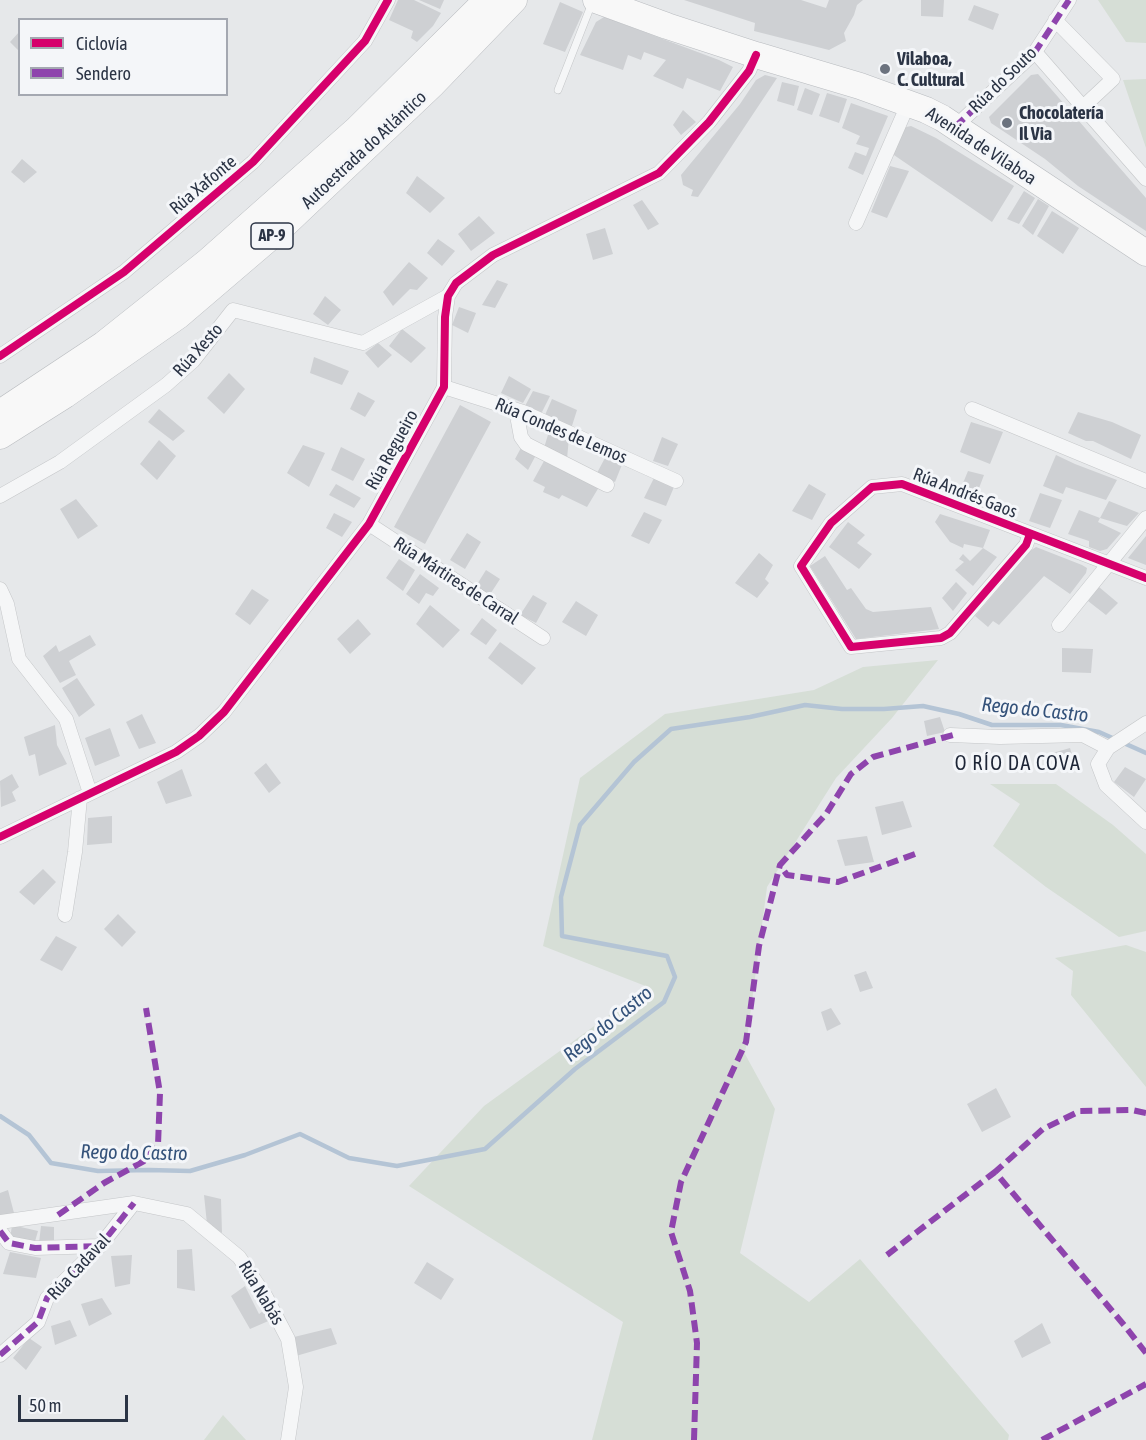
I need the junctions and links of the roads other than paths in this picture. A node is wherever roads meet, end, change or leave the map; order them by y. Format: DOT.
graph roads {
  1 [pos="388,0"];
  2 [pos="487,0"];
  3 [pos="514,0"];
  4 [pos="594,0"];
  5 [pos="1069,0"];
  6 [pos="1055,20"];
  7 [pos="1035,52"];
  8 [pos="756,55"];
  9 [pos="558,90"];
  10 [pos="909,102"];
  11 [pos="1083,107"];
  12 [pos="955,128"];
  13 [pos="1146,179"];
  14 [pos="856,223"];
  15 [pos="1146,254"];
  16 [pos="448,296"];
  17 [pos="0,356"];
  18 [pos="444,387"];
  19 [pos="972,409"];
  20 [pos="524,412"];
  21 [pos="0,413"];
  22 [pos="0,436"];
  23 [pos="676,481"];
  24 [pos="1146,481"];
  25 [pos="607,485"];
  26 [pos="0,496"];
  27 [pos="1146,518"];
  28 [pos="369,524"];
  29 [pos="1030,534"];
  30 [pos="1108,564"];
  31 [pos="1146,578"];
  32 [pos="0,589"];
  33 [pos="1059,625"];
  34 [pos="543,638"];
  35 [pos="1146,723"];
  36 [pos="950,735"];
  37 [pos="1108,748"];
  38 [pos="85,796"];
  39 [pos="1146,822"];
  40 [pos="0,837"];
  41 [pos="65,915"];
  42 [pos="135,1203"];
  43 [pos="0,1222"];
  44 [pos="0,1231"];
  45 [pos="100,1246"];
  46 [pos="0,1355"];
  47 [pos="288,1440"];
  1 -- 17 [label="street, Rúa Xafonte"];
  2 -- 21 [label="highway, Autoestrada do Atlántico / AP-9"];
  3 -- 22 [label="highway, Autoestrada do Atlántico / AP-9"];
  4 -- 8 [label="highway, Avenida de Vilaboa"];
  4 -- 9 [label="lane"];
  5 -- 6 [label="street, Rúa do Souto"];
  6 -- 7 [label="street, Rúa do Souto"];
  6 -- 11 [label="street"];
  7 -- 11 [label="street"];
  7 -- 12 [label="street, Rúa do Souto"];
  8 -- 10 [label="highway, Avenida de Vilaboa"];
  8 -- 16 [label="street"];
  10 -- 12 [label="highway, Avenida de Vilaboa"];
  10 -- 14 [label="street"];
  11 -- 13 [label="street"];
  12 -- 15 [label="highway, Avenida de Vilaboa"];
  16 -- 18 [label="street, Rúa Regueiro"];
  16 -- 26 [label="street, Rúa Xesto"];
  18 -- 20 [label="street, Rúa Condes de Lemos"];
  18 -- 28 [label="street, Rúa Regueiro"];
  19 -- 24 [label="street"];
  20 -- 23 [label="street, Rúa Condes de Lemos"];
  20 -- 25 [label="street"];
  27 -- 30 [label="street"];
  28 -- 34 [label="street, Rúa Mártires de Carral"];
  28 -- 38 [label="street, Rúa Regueiro"];
  29 -- 29 [label="street, Rúa Andrés Gaos"];
  29 -- 30 [label="street, Rúa Andrés Gaos"];
  30 -- 31 [label="street, Rúa Andrés Gaos"];
  30 -- 33 [label="street"];
  32 -- 38 [label="street"];
  35 -- 37 [label="street"];
  36 -- 37 [label="street"];
  37 -- 39 [label="street"];
  38 -- 40 [label="street, Rúa Regueiro"];
  38 -- 41 [label="street"];
  42 -- 43 [label="street, Rúa Nabás"];
  42 -- 45 [label="street, Rúa Cadaval"];
  42 -- 47 [label="street, Rúa Nabás"];
  44 -- 45 [label="street"];
  45 -- 46 [label="street, Rúa Cadaval"];
}
